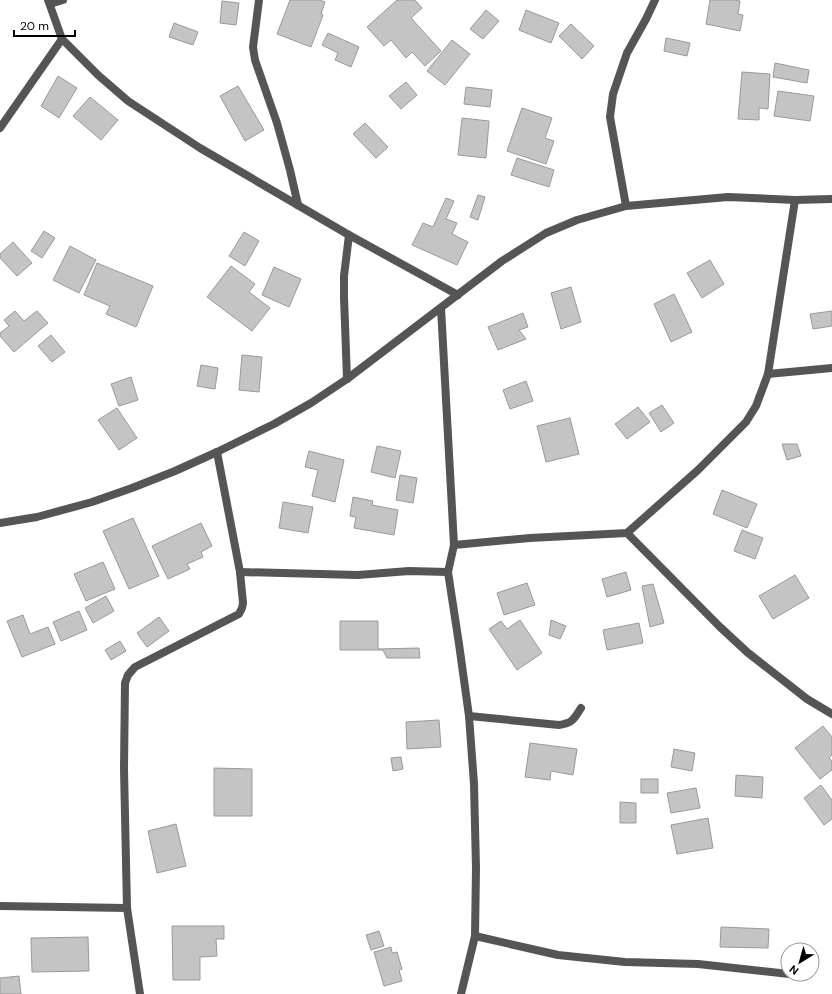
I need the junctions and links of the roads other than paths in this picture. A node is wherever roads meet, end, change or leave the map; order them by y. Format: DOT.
graph roads {
  1 [pos="63,0"];
  2 [pos="259,0"];
  3 [pos="655,0"];
  4 [pos="49,2"];
  5 [pos="62,39"];
  6 [pos="0,128"];
  7 [pos="832,199"];
  8 [pos="795,200"];
  9 [pos="298,205"];
  10 [pos="626,206"];
  11 [pos="349,235"];
  12 [pos="458,295"];
  13 [pos="441,308"];
  14 [pos="832,368"];
  15 [pos="768,374"];
  16 [pos="347,379"];
  17 [pos="217,452"];
  18 [pos="0,523"];
  19 [pos="627,533"];
  20 [pos="454,545"];
  21 [pos="240,572"];
  22 [pos="448,572"];
  23 [pos="581,708"];
  24 [pos="832,714"];
  25 [pos="469,716"];
  26 [pos="0,906"];
  27 [pos="127,908"];
  28 [pos="474,936"];
  29 [pos="780,973"];
  30 [pos="140,994"];
  31 [pos="461,994"];
  1 -- 4 [label="street"];
  2 -- 9 [label="street"];
  3 -- 10 [label="street"];
  4 -- 5 [label="street"];
  5 -- 6 [label="street"];
  5 -- 9 [label="street"];
  7 -- 8 [label="street"];
  8 -- 10 [label="street"];
  8 -- 15 [label="street"];
  9 -- 11 [label="street"];
  10 -- 12 [label="street"];
  11 -- 12 [label="street"];
  11 -- 16 [label="street"];
  12 -- 13 [label="street"];
  13 -- 16 [label="street"];
  13 -- 20 [label="street"];
  14 -- 15 [label="street"];
  15 -- 19 [label="street"];
  16 -- 17 [label="street"];
  17 -- 18 [label="street"];
  17 -- 21 [label="street"];
  19 -- 20 [label="street"];
  19 -- 24 [label="street"];
  20 -- 22 [label="street"];
  21 -- 22 [label="street"];
  21 -- 27 [label="street"];
  22 -- 25 [label="street"];
  23 -- 25 [label="street"];
  25 -- 28 [label="street"];
  26 -- 27 [label="street"];
  27 -- 30 [label="street"];
  28 -- 29 [label="street"];
  28 -- 31 [label="street"];
}
